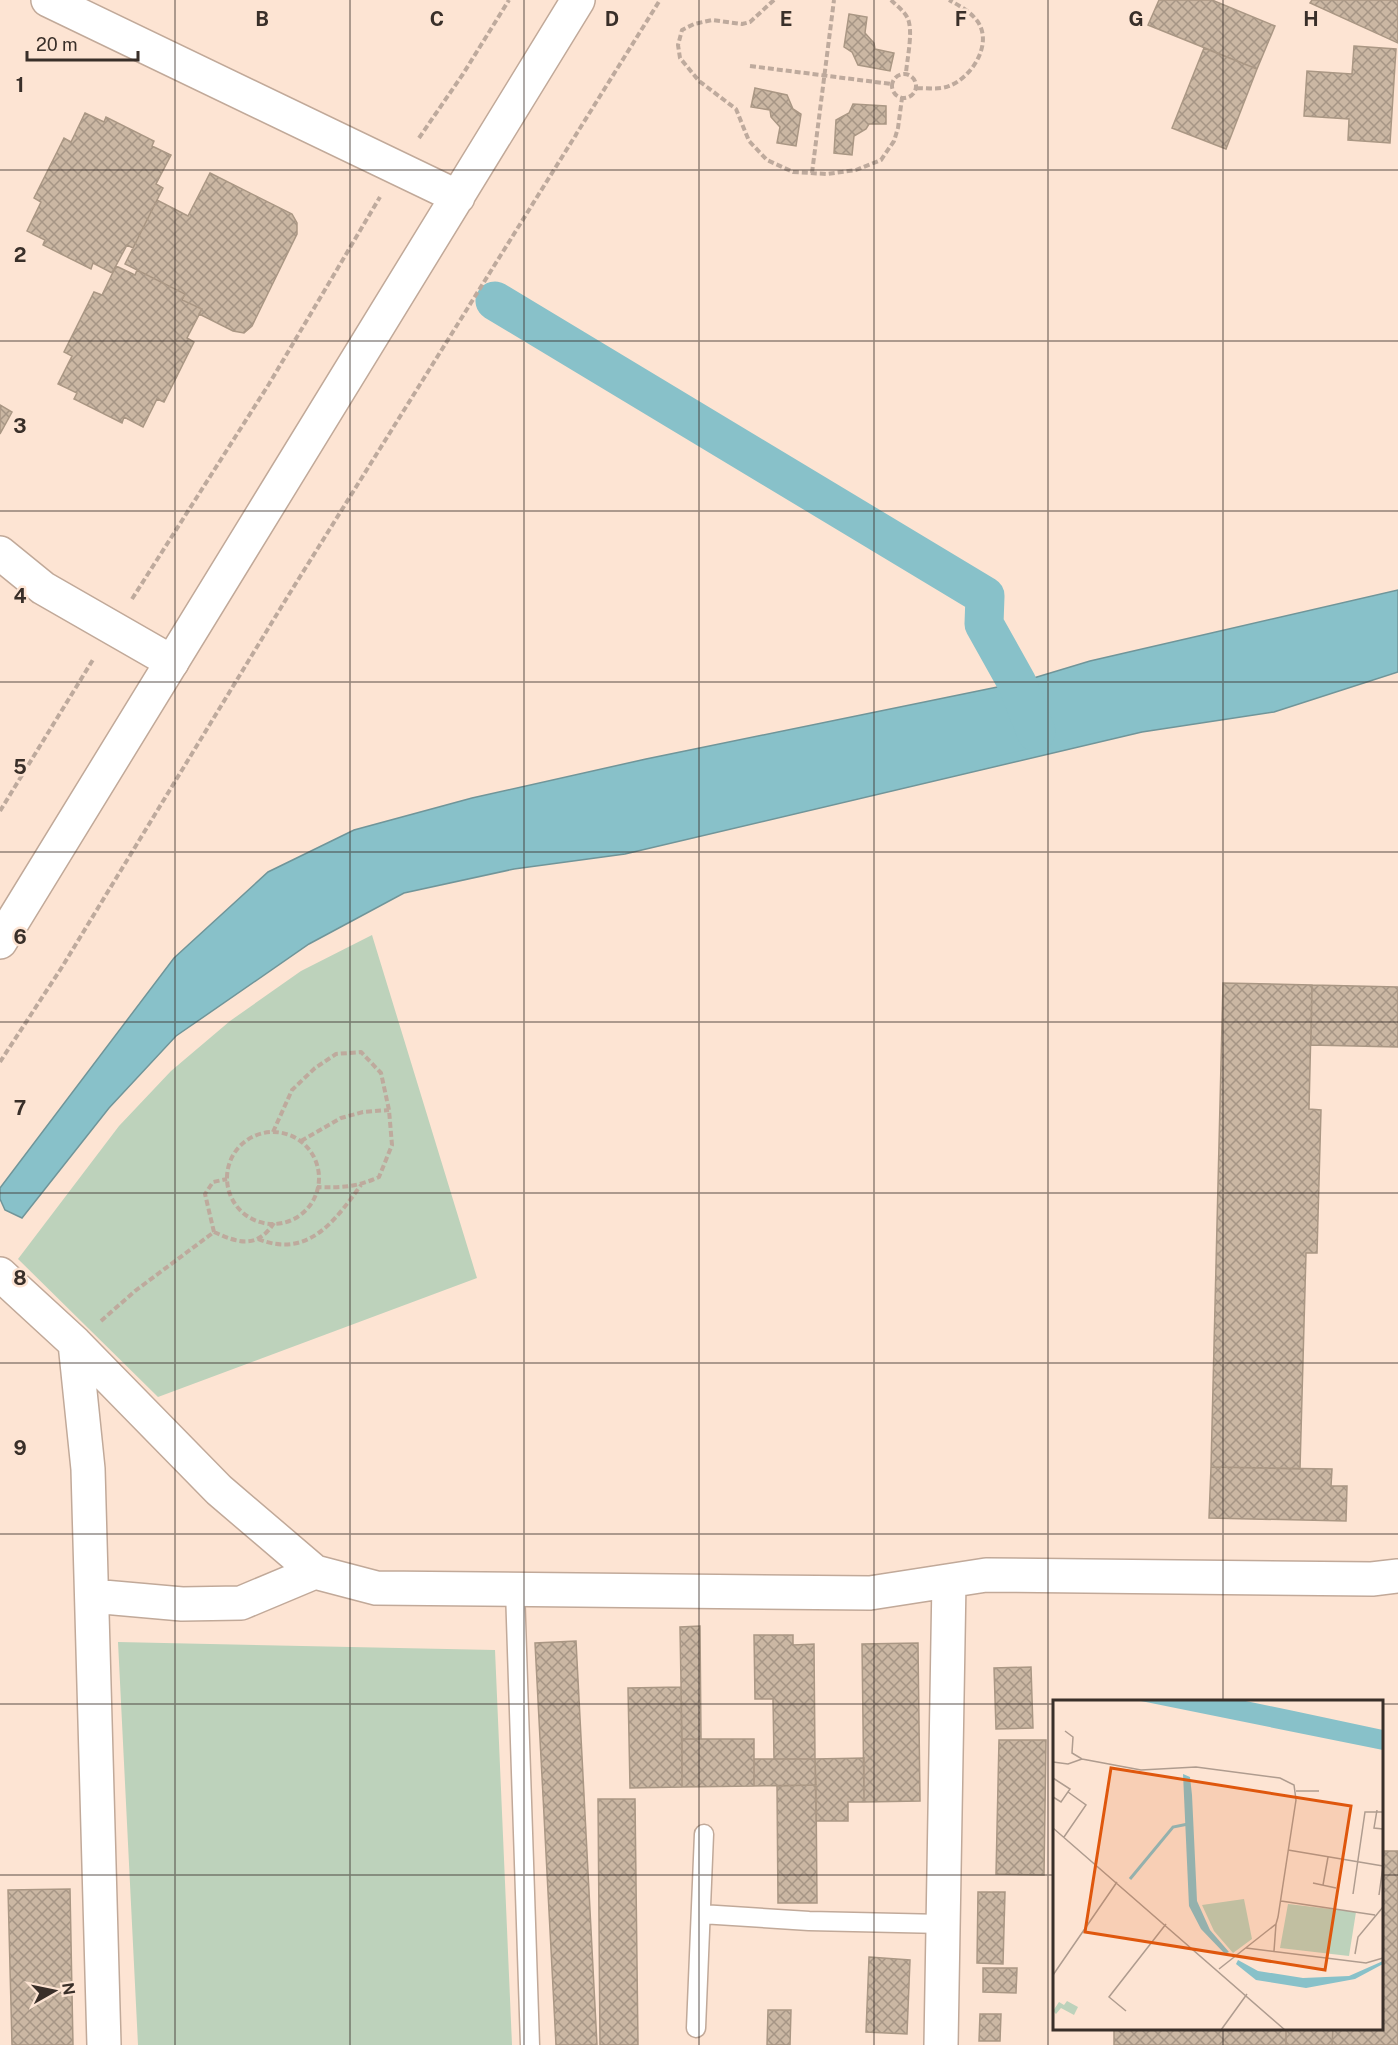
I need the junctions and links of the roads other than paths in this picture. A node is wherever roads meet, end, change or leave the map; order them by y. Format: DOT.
graph roads {
  1 [pos="48,0"];
  2 [pos="578,0"];
  3 [pos="458,197"];
  4 [pos="0,553"];
  5 [pos="172,662"];
  6 [pos="0,942"];
  7 [pos="7,1281"];
  8 [pos="75,1343"];
  9 [pos="315,1572"];
  10 [pos="1398,1576"];
  11 [pos="949,1581"];
  12 [pos="514,1590"];
  13 [pos="92,1596"];
  14 [pos="704,1834"];
  15 [pos="701,1914"];
  16 [pos="943,1924"];
  17 [pos="696,2028"];
  18 [pos="104,2045"];
  19 [pos="530,2045"];
  20 [pos="941,2045"];
  1 -- 3 [label="street"];
  2 -- 3 [label="street"];
  3 -- 5 [label="street"];
  4 -- 5 [label="street"];
  5 -- 6 [label="street"];
  7 -- 8 [label="street"];
  8 -- 9 [label="street"];
  8 -- 13 [label="street"];
  9 -- 12 [label="street"];
  9 -- 13 [label="street"];
  10 -- 11 [label="street"];
  11 -- 12 [label="street"];
  11 -- 16 [label="street"];
  12 -- 19 [label="lane"];
  13 -- 18 [label="street"];
  14 -- 15 [label="lane"];
  15 -- 16 [label="lane"];
  15 -- 17 [label="lane"];
  16 -- 20 [label="street"];
}
